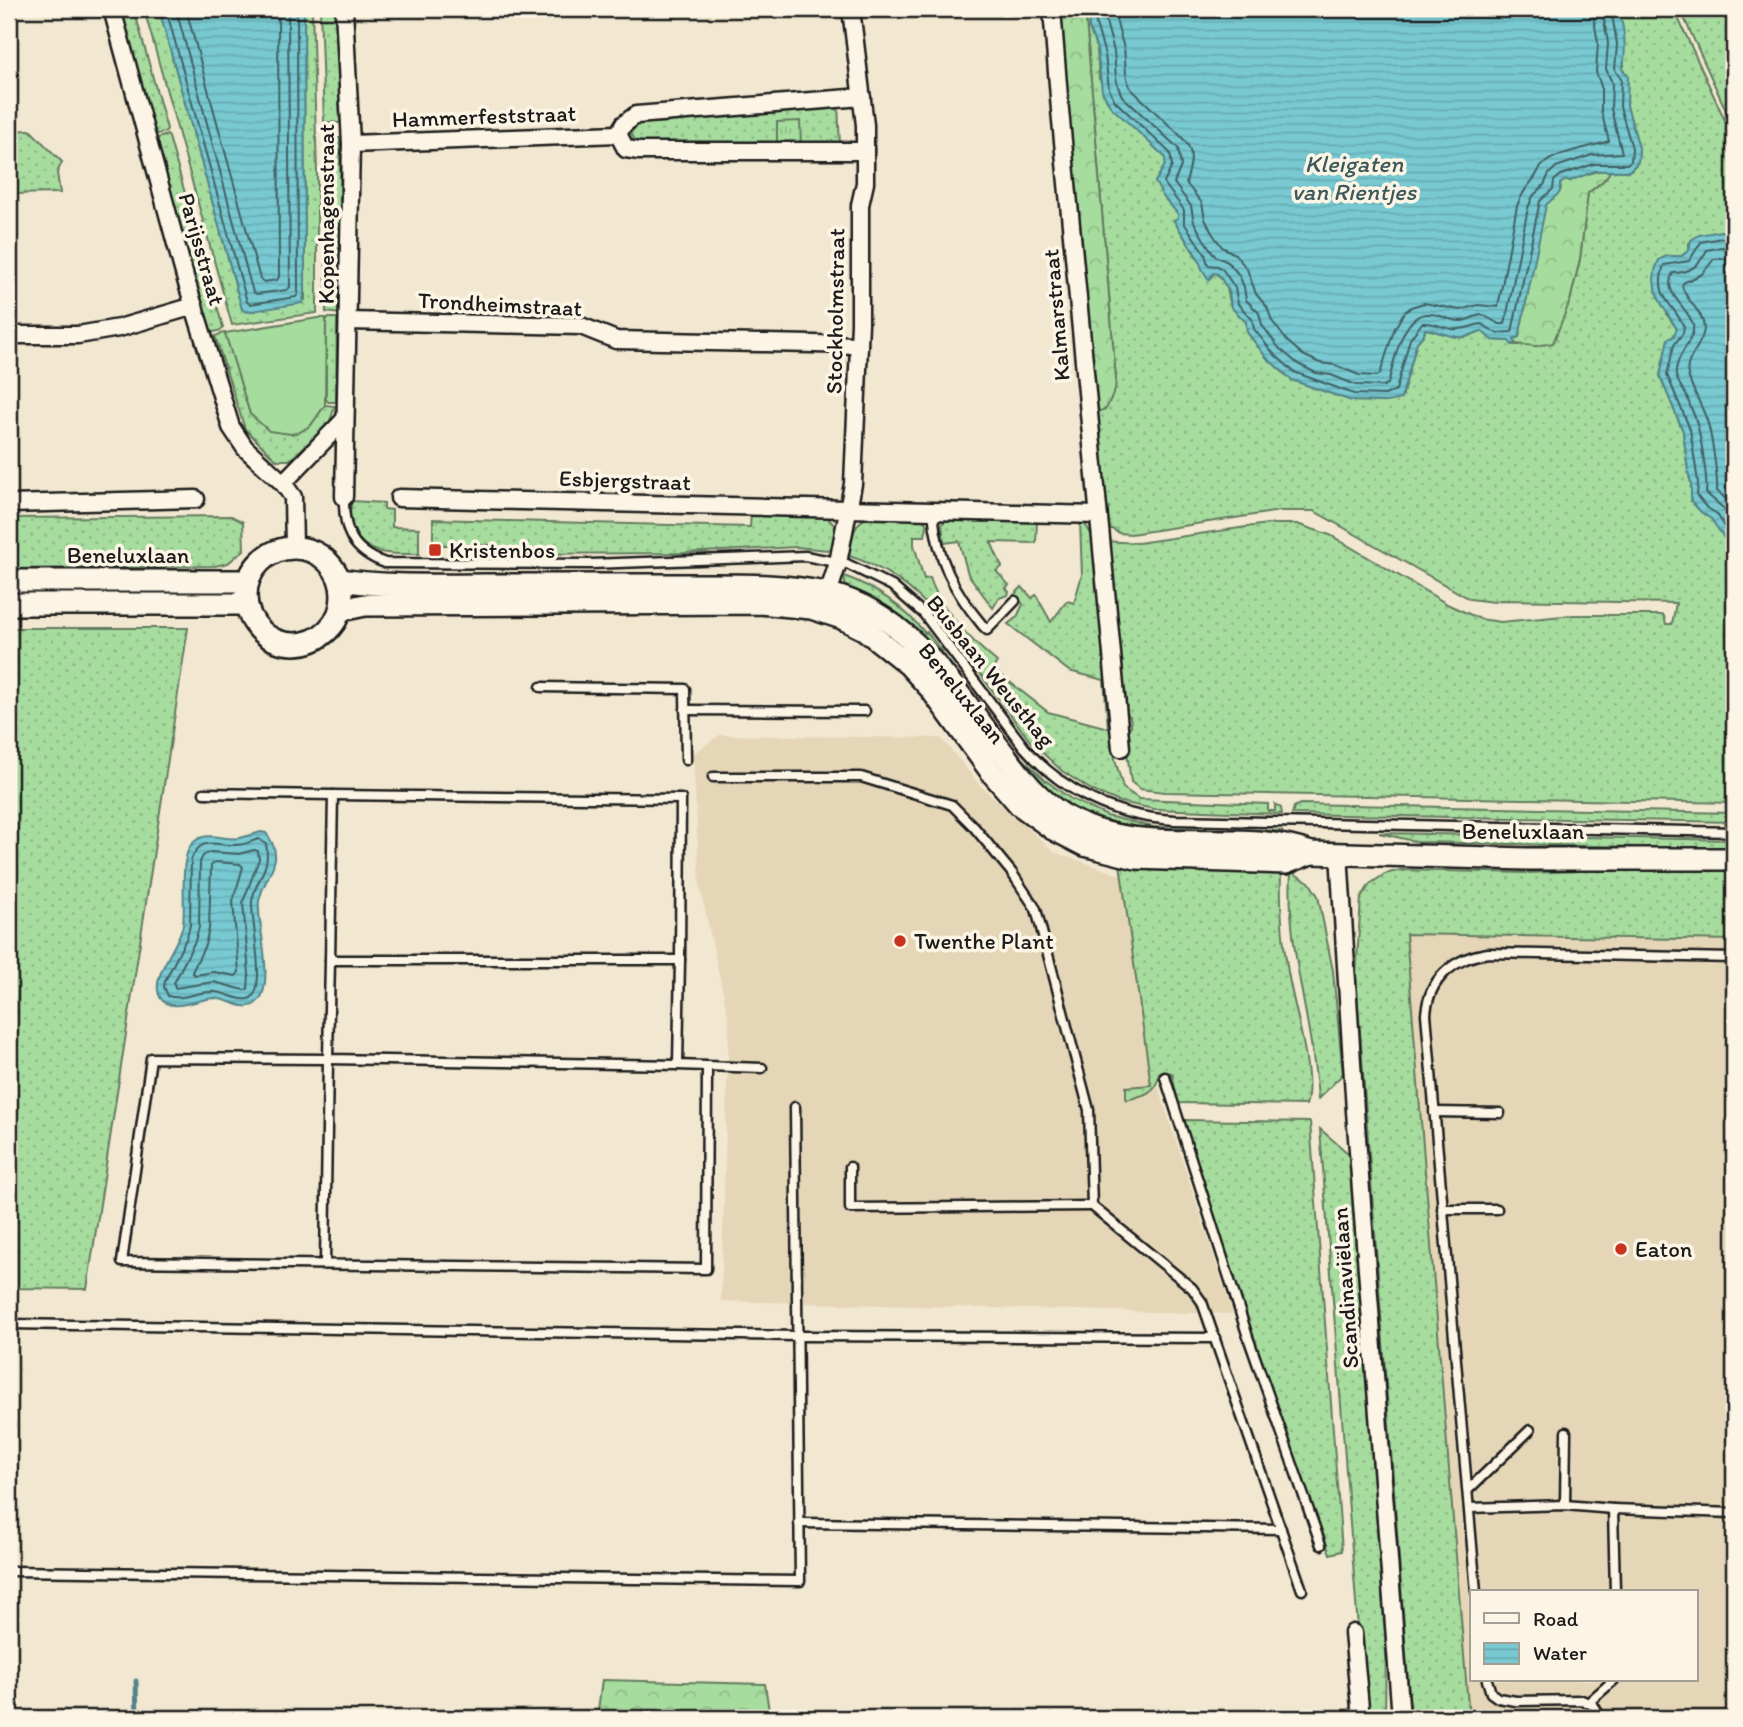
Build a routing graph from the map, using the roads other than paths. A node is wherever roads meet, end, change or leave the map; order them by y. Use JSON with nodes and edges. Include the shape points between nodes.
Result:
{"nodes":[{"id":1,"x":112,"y":9,"type":"edge"},
{"id":2,"x":344,"y":9,"type":"edge"},
{"id":3,"x":851,"y":9,"type":"edge"},
{"id":4,"x":1052,"y":9,"type":"edge"},
{"id":5,"x":862,"y":97,"type":"junction"},
{"id":6,"x":618,"y":134,"type":"junction"},
{"id":7,"x":351,"y":144,"type":"junction"},
{"id":8,"x":865,"y":150,"type":"junction"},
{"id":9,"x":194,"y":306,"type":"junction"},
{"id":10,"x":348,"y":321,"type":"junction"},
{"id":11,"x":9,"y":335,"type":"edge"},
{"id":12,"x":859,"y":345,"type":"junction"},
{"id":13,"x":345,"y":419,"type":"junction"},
{"id":14,"x":283,"y":483,"type":"junction"},
{"id":15,"x":344,"y":496,"type":"joint"},
{"id":16,"x":399,"y":498,"type":"dead end"},
{"id":17,"x":196,"y":499,"type":"dead end"},
{"id":18,"x":9,"y":504,"type":"edge"},
{"id":19,"x":849,"y":510,"type":"junction"},
{"id":20,"x":933,"y":512,"type":"junction"},
{"id":21,"x":1098,"y":515,"type":"junction"},
{"id":22,"x":295,"y":547,"type":"junction"},
{"id":23,"x":838,"y":563,"type":"junction"},
{"id":24,"x":340,"y":580,"type":"junction"},
{"id":25,"x":9,"y":581,"type":"edge"},
{"id":26,"x":247,"y":581,"type":"junction"},
{"id":27,"x":1015,"y":601,"type":"dead end"},
{"id":28,"x":825,"y":603,"type":"junction"},
{"id":29,"x":9,"y":604,"type":"edge"},
{"id":30,"x":246,"y":604,"type":"junction"},
{"id":31,"x":341,"y":610,"type":"junction"},
{"id":32,"x":541,"y":687,"type":"dead end"},
{"id":33,"x":685,"y":710,"type":"junction"},
{"id":34,"x":865,"y":711,"type":"dead end"},
{"id":35,"x":1121,"y":748,"type":"dead end"},
{"id":36,"x":686,"y":760,"type":"dead end"},
{"id":37,"x":713,"y":777,"type":"dead end"},
{"id":38,"x":204,"y":793,"type":"dead end"},
{"id":39,"x":333,"y":795,"type":"junction"},
{"id":40,"x":1734,"y":832,"type":"edge"},
{"id":41,"x":1339,"y":853,"type":"junction"},
{"id":42,"x":1734,"y":859,"type":"edge"},
{"id":43,"x":1734,"y":958,"type":"edge"},
{"id":44,"x":330,"y":960,"type":"junction"},
{"id":45,"x":680,"y":960,"type":"junction"},
{"id":46,"x":328,"y":1059,"type":"junction"},
{"id":47,"x":678,"y":1065,"type":"junction"},
{"id":48,"x":707,"y":1066,"type":"junction"},
{"id":49,"x":762,"y":1068,"type":"dead end"},
{"id":50,"x":1166,"y":1077,"type":"dead end"},
{"id":51,"x":795,"y":1107,"type":"dead end"},
{"id":52,"x":1434,"y":1112,"type":"junction"},
{"id":53,"x":1500,"y":1113,"type":"dead end"},
{"id":54,"x":850,"y":1167,"type":"dead end"},
{"id":55,"x":1092,"y":1206,"type":"junction"},
{"id":56,"x":1442,"y":1209,"type":"junction"},
{"id":57,"x":1497,"y":1209,"type":"dead end"},
{"id":58,"x":325,"y":1264,"type":"junction"},
{"id":59,"x":9,"y":1324,"type":"edge"},
{"id":60,"x":797,"y":1336,"type":"junction"},
{"id":61,"x":1215,"y":1338,"type":"junction"},
{"id":62,"x":1530,"y":1430,"type":"dead end"},
{"id":63,"x":1566,"y":1432,"type":"dead end"},
{"id":64,"x":1468,"y":1490,"type":"junction"},
{"id":65,"x":1565,"y":1505,"type":"junction"},
{"id":66,"x":1469,"y":1508,"type":"junction"},
{"id":67,"x":1613,"y":1509,"type":"junction"},
{"id":68,"x":1734,"y":1513,"type":"edge"},
{"id":69,"x":799,"y":1523,"type":"junction"},
{"id":70,"x":1281,"y":1529,"type":"junction"},
{"id":71,"x":1321,"y":1545,"type":"dead end"},
{"id":72,"x":9,"y":1571,"type":"edge"},
{"id":73,"x":1302,"y":1590,"type":"dead end"},
{"id":74,"x":1476,"y":1590,"type":"edge"},
{"id":75,"x":1615,"y":1590,"type":"edge"},
{"id":76,"x":1353,"y":1633,"type":"dead end"},
{"id":77,"x":1488,"y":1682,"type":"edge"},
{"id":78,"x":1612,"y":1682,"type":"edge"},
{"id":79,"x":1589,"y":1702,"type":"junction"},
{"id":80,"x":1361,"y":1718,"type":"edge"},
{"id":81,"x":1401,"y":1718,"type":"edge"},
{"id":82,"x":1601,"y":1718,"type":"edge"}],
"edges":[{"from":1,"to":9,"type":"street","name":"Parijsstraat"},
{"from":2,"to":7,"type":"street","name":"Kopenhagenstraat"},
{"from":3,"to":5,"type":"street","name":"Stockholmstraat"},
{"from":4,"to":21,"type":"street","name":"Kalmarstraat"},
{"from":5,"to":6,"type":"street","via":[[636,115]]},
{"from":5,"to":8,"type":"street","name":"Stockholmstraat"},
{"from":6,"to":7,"type":"street","name":"Hammerfeststraat"},
{"from":6,"to":8,"type":"street","via":[[626,149],[639,152]]},
{"from":7,"to":10,"type":"street","name":"Kopenhagenstraat"},
{"from":8,"to":12,"type":"street","name":"Stockholmstraat"},
{"from":9,"to":11,"type":"street","via":[[78,335]]},
{"from":9,"to":14,"type":"street","name":"Parijsstraat","via":[[236,438]]},
{"from":10,"to":12,"type":"street","name":"Trondheimstraat","via":[[581,326],[616,340]]},
{"from":10,"to":13,"type":"street","name":"Kopenhagenstraat"},
{"from":12,"to":19,"type":"street","name":"Stockholmstraat"},
{"from":13,"to":14,"type":"street"},
{"from":13,"to":15,"type":"street","name":"Kopenhagenstraat"},
{"from":14,"to":22,"type":"street","via":[[293,497]]},
{"from":15,"to":23,"type":"lane","name":"Busbaan Weusthag","via":[[343,517],[349,534],[368,557],[385,563],[592,564],[805,556]]},
{"from":16,"to":19,"type":"street","name":"Esbjergstraat"},
{"from":17,"to":18,"type":"street"},
{"from":19,"to":20,"type":"street"},
{"from":19,"to":23,"type":"street","name":"Stockholmstraat"},
{"from":20,"to":21,"type":"street"},
{"from":20,"to":27,"type":"lane","via":[[938,550],[947,571],[983,626],[988,630]]},
{"from":21,"to":35,"type":"street","name":"Kalmarstraat"},
{"from":22,"to":24,"type":"street","via":[[327,559]]},
{"from":22,"to":26,"type":"street","via":[[267,555]]},
{"from":23,"to":28,"type":"street","name":"Stockholmstraat"},
{"from":23,"to":40,"type":"lane","name":"Busbaan Weusthag","via":[[871,574],[902,594],[934,626],[1036,760],[1075,790],[1118,810],[1175,820]]},
{"from":24,"to":28,"type":"street","name":"Beneluxlaan","via":[[424,585],[747,585]]},
{"from":24,"to":31,"type":"street"},
{"from":25,"to":26,"type":"street","name":"Beneluxlaan"},
{"from":26,"to":30,"type":"street"},
{"from":28,"to":31,"type":"street","name":"Beneluxlaan","via":[[811,608],[760,603],[365,605]]},
{"from":28,"to":41,"type":"street","name":"Beneluxlaan","via":[[908,664],[1020,805],[1084,845],[1150,859],[1286,863],[1311,853]]},
{"from":29,"to":30,"type":"street"},
{"from":30,"to":31,"type":"street","via":[[265,635],[290,644],[319,638]]},
{"from":32,"to":33,"type":"lane","via":[[685,689]]},
{"from":33,"to":34,"type":"lane"},
{"from":33,"to":36,"type":"lane"},
{"from":37,"to":55,"type":"lane","via":[[861,777],[952,805],[974,827],[1036,909],[1089,1110]]},
{"from":38,"to":39,"type":"lane"},
{"from":39,"to":44,"type":"lane"},
{"from":39,"to":45,"type":"lane","via":[[681,799]]},
{"from":41,"to":42,"type":"street","name":"Beneluxlaan"},
{"from":41,"to":81,"type":"street","name":"Scandinaviëlaan"},
{"from":43,"to":52,"type":"lane","via":[[1488,953],[1462,959],[1440,976],[1427,1000]]},
{"from":44,"to":45,"type":"lane"},
{"from":44,"to":46,"type":"lane"},
{"from":45,"to":47,"type":"lane"},
{"from":46,"to":47,"type":"lane"},
{"from":46,"to":58,"type":"lane"},
{"from":46,"to":58,"type":"lane","via":[[151,1058],[122,1262]]},
{"from":47,"to":48,"type":"lane"},
{"from":48,"to":49,"type":"lane"},
{"from":48,"to":58,"type":"lane","via":[[706,1269]]},
{"from":50,"to":71,"type":"lane","via":[[1244,1324]]},
{"from":51,"to":60,"type":"lane"},
{"from":52,"to":53,"type":"lane"},
{"from":52,"to":56,"type":"lane"},
{"from":54,"to":55,"type":"lane","via":[[850,1208]]},
{"from":55,"to":61,"type":"lane","via":[[1192,1288],[1202,1301]]},
{"from":56,"to":57,"type":"lane"},
{"from":56,"to":64,"type":"lane"},
{"from":59,"to":60,"type":"lane"},
{"from":60,"to":61,"type":"lane"},
{"from":60,"to":69,"type":"lane"},
{"from":61,"to":70,"type":"lane"},
{"from":62,"to":64,"type":"lane"},
{"from":63,"to":65,"type":"lane"},
{"from":64,"to":66,"type":"lane"},
{"from":65,"to":66,"type":"lane"},
{"from":65,"to":67,"type":"lane"},
{"from":66,"to":74,"type":"lane"},
{"from":67,"to":68,"type":"lane"},
{"from":67,"to":75,"type":"lane"},
{"from":69,"to":70,"type":"lane"},
{"from":69,"to":72,"type":"lane","via":[[800,1581]]},
{"from":70,"to":73,"type":"lane"},
{"from":76,"to":80,"type":"street"},
{"from":77,"to":79,"type":"lane","via":[[1491,1692],[1507,1700]]},
{"from":78,"to":79,"type":"lane"},
{"from":79,"to":82,"type":"lane"}]}
